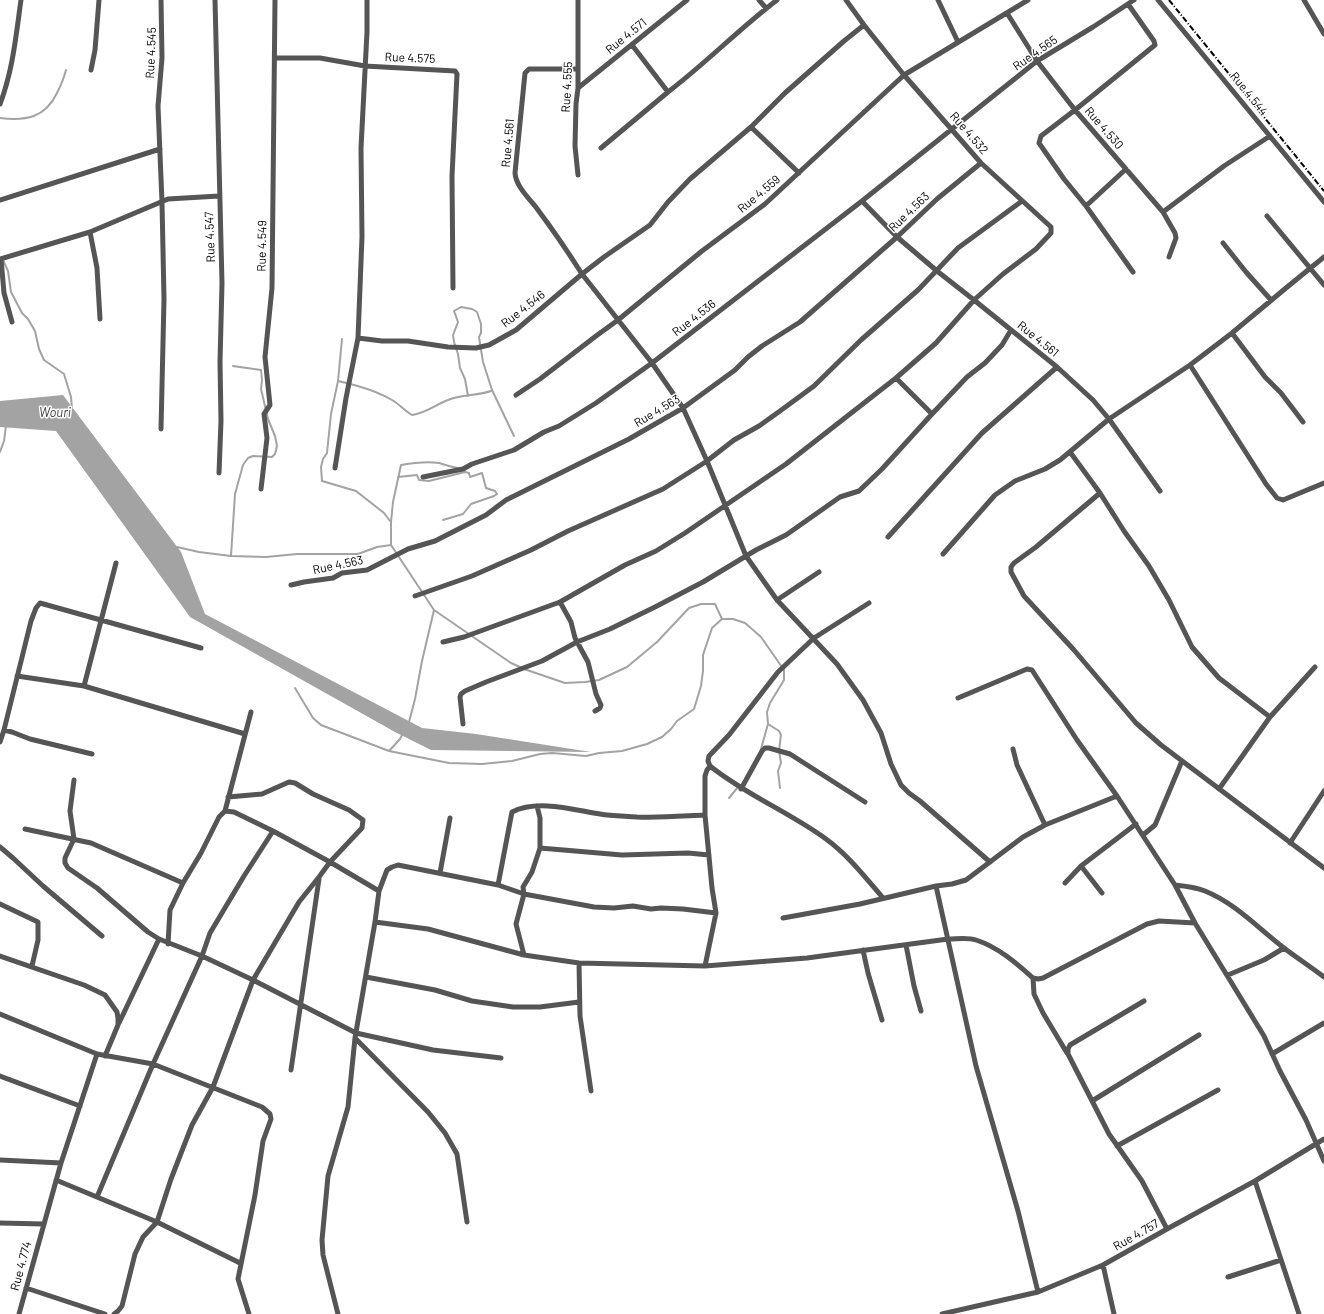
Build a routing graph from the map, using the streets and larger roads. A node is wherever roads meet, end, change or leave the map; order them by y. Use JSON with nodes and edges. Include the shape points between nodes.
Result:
{"nodes":[{"id":1,"x":21,"y":0,"type":"edge"},
{"id":2,"x":99,"y":0,"type":"edge"},
{"id":3,"x":161,"y":0,"type":"edge"},
{"id":4,"x":215,"y":0,"type":"edge"},
{"id":5,"x":275,"y":0,"type":"edge"},
{"id":6,"x":367,"y":0,"type":"edge"},
{"id":7,"x":578,"y":0,"type":"edge"},
{"id":8,"x":687,"y":0,"type":"edge"},
{"id":9,"x":759,"y":0,"type":"edge"},
{"id":10,"x":777,"y":0,"type":"edge"},
{"id":11,"x":846,"y":0,"type":"edge"},
{"id":12,"x":938,"y":0,"type":"edge"},
{"id":13,"x":1028,"y":0,"type":"edge"},
{"id":14,"x":1134,"y":0,"type":"edge"},
{"id":15,"x":1158,"y":0,"type":"edge"},
{"id":16,"x":1304,"y":0,"type":"edge"},
{"id":17,"x":1128,"y":4,"type":"junction"},
{"id":18,"x":766,"y":8,"type":"junction"},
{"id":19,"x":1007,"y":13,"type":"junction"},
{"id":20,"x":864,"y":25,"type":"junction"},
{"id":21,"x":1324,"y":34,"type":"edge"},
{"id":22,"x":958,"y":42,"type":"junction"},
{"id":23,"x":632,"y":44,"type":"junction"},
{"id":24,"x":275,"y":58,"type":"junction"},
{"id":25,"x":1037,"y":61,"type":"junction"},
{"id":26,"x":365,"y":66,"type":"junction"},
{"id":27,"x":578,"y":69,"type":"junction"},
{"id":28,"x":91,"y":70,"type":"dead end"},
{"id":29,"x":904,"y":75,"type":"junction"},
{"id":30,"x":578,"y":88,"type":"junction"},
{"id":31,"x":668,"y":92,"type":"junction"},
{"id":32,"x":0,"y":104,"type":"edge"},
{"id":33,"x":1075,"y":110,"type":"junction"},
{"id":34,"x":751,"y":127,"type":"junction"},
{"id":35,"x":952,"y":129,"type":"junction"},
{"id":36,"x":1270,"y":136,"type":"junction"},
{"id":37,"x":600,"y":148,"type":"dead end"},
{"id":38,"x":160,"y":149,"type":"junction"},
{"id":39,"x":981,"y":163,"type":"junction"},
{"id":40,"x":1126,"y":169,"type":"junction"},
{"id":41,"x":799,"y":173,"type":"junction"},
{"id":42,"x":578,"y":175,"type":"dead end"},
{"id":43,"x":219,"y":196,"type":"junction"},
{"id":44,"x":0,"y":200,"type":"edge"},
{"id":45,"x":862,"y":201,"type":"junction"},
{"id":46,"x":1022,"y":201,"type":"junction"},
{"id":47,"x":162,"y":202,"type":"junction"},
{"id":48,"x":1324,"y":202,"type":"edge"},
{"id":49,"x":1086,"y":206,"type":"junction"},
{"id":50,"x":1163,"y":212,"type":"junction"},
{"id":51,"x":1267,"y":216,"type":"dead end"},
{"id":52,"x":90,"y":232,"type":"junction"},
{"id":53,"x":897,"y":238,"type":"junction"},
{"id":54,"x":1223,"y":243,"type":"dead end"},
{"id":55,"x":1324,"y":257,"type":"edge"},
{"id":56,"x":1169,"y":258,"type":"dead end"},
{"id":57,"x":1,"y":259,"type":"edge"},
{"id":58,"x":1310,"y":268,"type":"junction"},
{"id":59,"x":937,"y":271,"type":"junction"},
{"id":60,"x":1133,"y":272,"type":"dead end"},
{"id":61,"x":582,"y":274,"type":"junction"},
{"id":62,"x":1324,"y":285,"type":"edge"},
{"id":63,"x":453,"y":288,"type":"dead end"},
{"id":64,"x":974,"y":300,"type":"junction"},
{"id":65,"x":1271,"y":300,"type":"junction"},
{"id":66,"x":100,"y":319,"type":"dead end"},
{"id":67,"x":618,"y":320,"type":"junction"},
{"id":68,"x":12,"y":322,"type":"dead end"},
{"id":69,"x":1011,"y":330,"type":"junction"},
{"id":70,"x":1232,"y":333,"type":"junction"},
{"id":71,"x":358,"y":338,"type":"junction"},
{"id":72,"x":652,"y":363,"type":"junction"},
{"id":73,"x":1190,"y":365,"type":"junction"},
{"id":74,"x":1057,"y":367,"type":"junction"},
{"id":75,"x":896,"y":378,"type":"junction"},
{"id":76,"x":516,"y":395,"type":"dead end"},
{"id":77,"x":683,"y":408,"type":"junction"},
{"id":78,"x":932,"y":414,"type":"junction"},
{"id":79,"x":1109,"y":419,"type":"junction"},
{"id":80,"x":1303,"y":422,"type":"dead end"},
{"id":81,"x":161,"y":430,"type":"dead end"},
{"id":82,"x":1070,"y":452,"type":"junction"},
{"id":83,"x":707,"y":461,"type":"junction"},
{"id":84,"x":335,"y":468,"type":"dead end"},
{"id":85,"x":219,"y":473,"type":"dead end"},
{"id":86,"x":423,"y":477,"type":"dead end"},
{"id":87,"x":1324,"y":482,"type":"edge"},
{"id":88,"x":261,"y":489,"type":"dead end"},
{"id":89,"x":1160,"y":491,"type":"dead end"},
{"id":90,"x":1100,"y":493,"type":"junction"},
{"id":91,"x":725,"y":506,"type":"junction"},
{"id":92,"x":888,"y":537,"type":"dead end"},
{"id":93,"x":943,"y":554,"type":"dead end"},
{"id":94,"x":746,"y":556,"type":"junction"},
{"id":95,"x":116,"y":563,"type":"dead end"},
{"id":96,"x":819,"y":572,"type":"dead end"},
{"id":97,"x":292,"y":585,"type":"dead end"},
{"id":98,"x":415,"y":596,"type":"dead end"},
{"id":99,"x":777,"y":600,"type":"junction"},
{"id":100,"x":560,"y":602,"type":"junction"},
{"id":101,"x":869,"y":603,"type":"dead end"},
{"id":102,"x":100,"y":619,"type":"junction"},
{"id":103,"x":814,"y":638,"type":"junction"},
{"id":104,"x":443,"y":642,"type":"dead end"},
{"id":105,"x":577,"y":642,"type":"junction"},
{"id":106,"x":201,"y":648,"type":"dead end"},
{"id":107,"x":1315,"y":667,"type":"dead end"},
{"id":108,"x":18,"y":676,"type":"junction"},
{"id":109,"x":84,"y":686,"type":"junction"},
{"id":110,"x":958,"y":698,"type":"dead end"},
{"id":111,"x":595,"y":711,"type":"dead end"},
{"id":112,"x":251,"y":712,"type":"dead end"},
{"id":113,"x":1270,"y":717,"type":"junction"},
{"id":114,"x":463,"y":724,"type":"dead end"},
{"id":115,"x":4,"y":730,"type":"junction"},
{"id":116,"x":245,"y":734,"type":"junction"},
{"id":117,"x":0,"y":742,"type":"edge"},
{"id":118,"x":1013,"y":749,"type":"dead end"},
{"id":119,"x":92,"y":754,"type":"dead end"},
{"id":120,"x":1182,"y":760,"type":"junction"},
{"id":121,"x":710,"y":766,"type":"junction"},
{"id":122,"x":74,"y":780,"type":"dead end"},
{"id":123,"x":741,"y":789,"type":"junction"},
{"id":124,"x":1219,"y":789,"type":"junction"},
{"id":125,"x":1324,"y":791,"type":"edge"},
{"id":126,"x":1117,"y":796,"type":"junction"},
{"id":127,"x":228,"y":797,"type":"junction"},
{"id":128,"x":865,"y":802,"type":"dead end"},
{"id":129,"x":537,"y":806,"type":"junction"},
{"id":130,"x":225,"y":811,"type":"junction"},
{"id":131,"x":705,"y":815,"type":"junction"},
{"id":132,"x":450,"y":818,"type":"dead end"},
{"id":133,"x":1136,"y":824,"type":"junction"},
{"id":134,"x":1045,"y":825,"type":"junction"},
{"id":135,"x":25,"y":829,"type":"dead end"},
{"id":136,"x":273,"y":831,"type":"junction"},
{"id":137,"x":1143,"y":835,"type":"junction"},
{"id":138,"x":74,"y":839,"type":"junction"},
{"id":139,"x":1290,"y":843,"type":"junction"},
{"id":140,"x":0,"y":847,"type":"edge"},
{"id":141,"x":540,"y":848,"type":"junction"},
{"id":142,"x":709,"y":855,"type":"junction"},
{"id":143,"x":330,"y":862,"type":"junction"},
{"id":144,"x":990,"y":862,"type":"junction"},
{"id":145,"x":1081,"y":866,"type":"junction"},
{"id":146,"x":1324,"y":868,"type":"edge"},
{"id":147,"x":440,"y":873,"type":"junction"},
{"id":148,"x":319,"y":877,"type":"junction"},
{"id":149,"x":1065,"y":882,"type":"dead end"},
{"id":150,"x":183,"y":883,"type":"junction"},
{"id":151,"x":498,"y":885,"type":"junction"},
{"id":152,"x":1175,"y":885,"type":"junction"},
{"id":153,"x":936,"y":886,"type":"junction"},
{"id":154,"x":379,"y":890,"type":"junction"},
{"id":155,"x":1102,"y":893,"type":"dead end"},
{"id":156,"x":524,"y":894,"type":"junction"},
{"id":157,"x":883,"y":898,"type":"junction"},
{"id":158,"x":0,"y":904,"type":"edge"},
{"id":159,"x":716,"y":914,"type":"junction"},
{"id":160,"x":783,"y":918,"type":"dead end"},
{"id":161,"x":375,"y":922,"type":"junction"},
{"id":162,"x":1195,"y":923,"type":"junction"},
{"id":163,"x":102,"y":936,"type":"dead end"},
{"id":164,"x":159,"y":939,"type":"junction"},
{"id":165,"x":948,"y":939,"type":"junction"},
{"id":166,"x":168,"y":944,"type":"junction"},
{"id":167,"x":906,"y":945,"type":"junction"},
{"id":168,"x":1284,"y":948,"type":"junction"},
{"id":169,"x":863,"y":950,"type":"junction"},
{"id":170,"x":524,"y":955,"type":"junction"},
{"id":171,"x":0,"y":956,"type":"edge"},
{"id":172,"x":202,"y":956,"type":"junction"},
{"id":173,"x":579,"y":963,"type":"junction"},
{"id":174,"x":32,"y":966,"type":"junction"},
{"id":175,"x":705,"y":966,"type":"junction"},
{"id":176,"x":1228,"y":975,"type":"junction"},
{"id":177,"x":366,"y":977,"type":"junction"},
{"id":178,"x":1324,"y":977,"type":"edge"},
{"id":179,"x":1033,"y":978,"type":"junction"},
{"id":180,"x":253,"y":980,"type":"junction"},
{"id":181,"x":1144,"y":1001,"type":"dead end"},
{"id":182,"x":579,"y":1002,"type":"junction"},
{"id":183,"x":301,"y":1004,"type":"junction"},
{"id":184,"x":921,"y":1011,"type":"dead end"},
{"id":185,"x":0,"y":1014,"type":"edge"},
{"id":186,"x":882,"y":1020,"type":"dead end"},
{"id":187,"x":1324,"y":1023,"type":"edge"},
{"id":188,"x":118,"y":1025,"type":"junction"},
{"id":189,"x":355,"y":1035,"type":"junction"},
{"id":190,"x":1199,"y":1035,"type":"dead end"},
{"id":191,"x":97,"y":1054,"type":"junction"},
{"id":192,"x":1068,"y":1054,"type":"junction"},
{"id":193,"x":1272,"y":1054,"type":"junction"},
{"id":194,"x":106,"y":1056,"type":"junction"},
{"id":195,"x":501,"y":1058,"type":"dead end"},
{"id":196,"x":153,"y":1064,"type":"junction"},
{"id":197,"x":291,"y":1070,"type":"dead end"},
{"id":198,"x":0,"y":1076,"type":"edge"},
{"id":199,"x":213,"y":1087,"type":"junction"},
{"id":200,"x":1218,"y":1090,"type":"dead end"},
{"id":201,"x":590,"y":1091,"type":"dead end"},
{"id":202,"x":1092,"y":1101,"type":"junction"},
{"id":203,"x":80,"y":1106,"type":"junction"},
{"id":204,"x":1324,"y":1139,"type":"edge"},
{"id":205,"x":1316,"y":1144,"type":"junction"},
{"id":206,"x":1118,"y":1146,"type":"junction"},
{"id":207,"x":0,"y":1160,"type":"edge"},
{"id":208,"x":1324,"y":1161,"type":"edge"},
{"id":209,"x":61,"y":1163,"type":"junction"},
{"id":210,"x":56,"y":1180,"type":"junction"},
{"id":211,"x":1255,"y":1181,"type":"junction"},
{"id":212,"x":98,"y":1197,"type":"junction"},
{"id":213,"x":157,"y":1222,"type":"junction"},
{"id":214,"x":467,"y":1222,"type":"dead end"},
{"id":215,"x":0,"y":1223,"type":"edge"},
{"id":216,"x":44,"y":1224,"type":"junction"},
{"id":217,"x":1167,"y":1229,"type":"junction"},
{"id":218,"x":1281,"y":1260,"type":"junction"},
{"id":219,"x":240,"y":1263,"type":"junction"},
{"id":220,"x":1103,"y":1265,"type":"junction"},
{"id":221,"x":1228,"y":1277,"type":"dead end"},
{"id":222,"x":26,"y":1288,"type":"junction"},
{"id":223,"x":1038,"y":1292,"type":"junction"},
{"id":224,"x":19,"y":1314,"type":"edge"},
{"id":225,"x":105,"y":1314,"type":"edge"},
{"id":226,"x":114,"y":1314,"type":"edge"},
{"id":227,"x":249,"y":1314,"type":"edge"},
{"id":228,"x":338,"y":1314,"type":"edge"},
{"id":229,"x":942,"y":1314,"type":"edge"},
{"id":230,"x":1114,"y":1314,"type":"edge"},
{"id":231,"x":1300,"y":1314,"type":"edge"}],
"edges":[{"from":1,"to":32,"type":"street","via":[[11,67]]},
{"from":2,"to":28,"type":"street"},
{"from":3,"to":38,"type":"street","name":"Rue 4.545","via":[[162,58],[158,106]]},
{"from":4,"to":43,"type":"street","name":"Rue 4.547"},
{"from":5,"to":24,"type":"street","name":"Rue 4.549"},
{"from":6,"to":26,"type":"street"},
{"from":7,"to":27,"type":"street","name":"Rue 4.555"},
{"from":8,"to":23,"type":"street","name":"Rue 4.571"},
{"from":9,"to":18,"type":"street"},
{"from":10,"to":18,"type":"street"},
{"from":11,"to":20,"type":"street","name":"Rue 4.532"},
{"from":12,"to":22,"type":"street"},
{"from":13,"to":19,"type":"street"},
{"from":14,"to":17,"type":"street","name":"Rue 4.565"},
{"from":15,"to":36,"type":"street","name":"Rue 4.544"},
{"from":16,"to":21,"type":"street"},
{"from":17,"to":25,"type":"street","name":"Rue 4.565"},
{"from":17,"to":33,"type":"street","via":[[1154,41],[1154,45]]},
{"from":18,"to":31,"type":"street"},
{"from":19,"to":22,"type":"street"},
{"from":19,"to":25,"type":"street","name":"Rue 4.530"},
{"from":20,"to":29,"type":"street","name":"Rue 4.532"},
{"from":20,"to":34,"type":"street","name":"Rue 4.546","via":[[806,74]]},
{"from":22,"to":29,"type":"street"},
{"from":23,"to":30,"type":"street","name":"Rue 4.571"},
{"from":23,"to":31,"type":"street"},
{"from":24,"to":26,"type":"street","name":"Rue 4.575","via":[[320,58]]},
{"from":24,"to":88,"type":"street","name":"Rue 4.549","via":[[272,288],[265,352],[270,404],[264,414],[267,438]]},
{"from":25,"to":33,"type":"street","name":"Rue 4.530"},
{"from":25,"to":35,"type":"street","name":"Rue 4.565"},
{"from":26,"to":63,"type":"street","name":"Rue 4.575","via":[[455,71],[457,74],[452,183]]},
{"from":26,"to":71,"type":"street"},
{"from":27,"to":30,"type":"street","name":"Rue 4.555"},
{"from":27,"to":61,"type":"street","name":"Rue 4.561","via":[[529,69],[525,73],[515,178]]},
{"from":29,"to":35,"type":"street","name":"Rue 4.532"},
{"from":29,"to":41,"type":"street","name":"Rue 4.559"},
{"from":30,"to":42,"type":"street","name":"Rue 4.555","via":[[575,146]]},
{"from":31,"to":37,"type":"street"},
{"from":33,"to":40,"type":"street","name":"Rue 4.530"},
{"from":33,"to":49,"type":"street","via":[[1041,136],[1039,143]]},
{"from":34,"to":41,"type":"street"},
{"from":34,"to":61,"type":"street","name":"Rue 4.546","via":[[690,178],[650,225]]},
{"from":35,"to":39,"type":"street","name":"Rue 4.532"},
{"from":35,"to":45,"type":"street","name":"Rue 4.536"},
{"from":36,"to":48,"type":"street","name":"Rue 4.544"},
{"from":36,"to":50,"type":"street","via":[[1224,166]]},
{"from":38,"to":44,"type":"street"},
{"from":38,"to":47,"type":"street","name":"Rue 4.545"},
{"from":39,"to":46,"type":"street","name":"Rue 4.532"},
{"from":39,"to":53,"type":"street","name":"Rue 4.563","via":[[937,199]]},
{"from":40,"to":49,"type":"street"},
{"from":40,"to":50,"type":"street","name":"Rue 4.530"},
{"from":41,"to":67,"type":"street","name":"Rue 4.559","via":[[765,204],[702,251]]},
{"from":43,"to":47,"type":"street","via":[[168,199]]},
{"from":43,"to":85,"type":"street","name":"Rue 4.547","via":[[222,283]]},
{"from":45,"to":53,"type":"street","name":"Rue 4.561"},
{"from":45,"to":72,"type":"street","name":"Rue 4.536"},
{"from":46,"to":59,"type":"street","via":[[958,248]]},
{"from":46,"to":64,"type":"street","name":"Rue 4.532","via":[[1051,227],[1051,233],[1036,249]]},
{"from":47,"to":52,"type":"street"},
{"from":47,"to":81,"type":"street","name":"Rue 4.545","via":[[164,299]]},
{"from":49,"to":60,"type":"street"},
{"from":50,"to":56,"type":"street","name":"Rue 4.530","via":[[1176,238]]},
{"from":51,"to":58,"type":"street"},
{"from":52,"to":57,"type":"street"},
{"from":52,"to":66,"type":"street","via":[[97,268]]},
{"from":53,"to":59,"type":"street","name":"Rue 4.561"},
{"from":53,"to":77,"type":"street","name":"Rue 4.563","via":[[800,322],[762,346],[735,370]]},
{"from":54,"to":65,"type":"street"},
{"from":55,"to":58,"type":"street"},
{"from":57,"to":68,"type":"street","via":[[4,293]]},
{"from":58,"to":62,"type":"street"},
{"from":58,"to":65,"type":"street"},
{"from":59,"to":64,"type":"street","name":"Rue 4.561"},
{"from":59,"to":83,"type":"street","via":[[814,386]]},
{"from":61,"to":67,"type":"street"},
{"from":61,"to":71,"type":"street","name":"Rue 4.546","via":[[516,330],[489,345],[465,348]]},
{"from":64,"to":69,"type":"street","name":"Rue 4.561"},
{"from":64,"to":75,"type":"street","name":"Rue 4.532","via":[[936,343]]},
{"from":65,"to":70,"type":"street"},
{"from":67,"to":72,"type":"street"},
{"from":67,"to":76,"type":"street","name":"Rue 4.559","via":[[540,380]]},
{"from":69,"to":74,"type":"street","name":"Rue 4.561"},
{"from":69,"to":78,"type":"street","via":[[1002,345]]},
{"from":70,"to":73,"type":"street"},
{"from":70,"to":80,"type":"street"},
{"from":71,"to":84,"type":"street"},
{"from":72,"to":77,"type":"street"},
{"from":72,"to":86,"type":"street","name":"Rue 4.536","via":[[560,426],[544,432],[514,450],[463,469]]},
{"from":73,"to":79,"type":"street"},
{"from":73,"to":87,"type":"street","via":[[1277,498],[1283,500]]},
{"from":74,"to":79,"type":"street","via":[[1093,400]]},
{"from":74,"to":92,"type":"street","name":"Rue 4.561","via":[[982,433]]},
{"from":75,"to":78,"type":"street"},
{"from":75,"to":91,"type":"street","name":"Rue 4.532","via":[[786,464]]},
{"from":77,"to":83,"type":"street"},
{"from":77,"to":97,"type":"street","name":"Rue 4.563","via":[[629,439],[506,500],[486,515],[435,541],[408,549],[367,570]]},
{"from":78,"to":94,"type":"street","via":[[859,491],[840,497],[786,535]]},
{"from":79,"to":82,"type":"street"},
{"from":79,"to":89,"type":"street"},
{"from":82,"to":90,"type":"street"},
{"from":82,"to":93,"type":"street","via":[[1045,469],[1015,481],[995,495]]},
{"from":83,"to":91,"type":"street"},
{"from":83,"to":98,"type":"street","via":[[663,489],[568,530],[531,550],[472,576]]},
{"from":90,"to":113,"type":"street","via":[[1149,566],[1192,647],[1219,678]]},
{"from":90,"to":120,"type":"street","via":[[1014,563],[1011,572],[1024,596],[1136,723]]},
{"from":91,"to":94,"type":"street"},
{"from":91,"to":100,"type":"street","name":"Rue 4.532","via":[[656,551],[625,565]]},
{"from":94,"to":99,"type":"street"},
{"from":94,"to":105,"type":"street","via":[[655,607]]},
{"from":95,"to":102,"type":"street"},
{"from":96,"to":99,"type":"street"},
{"from":99,"to":103,"type":"street"},
{"from":100,"to":104,"type":"street","name":"Rue 4.532","via":[[464,637]]},
{"from":100,"to":105,"type":"street","via":[[571,622]]},
{"from":101,"to":103,"type":"street"},
{"from":102,"to":106,"type":"street"},
{"from":102,"to":108,"type":"street","via":[[40,603],[31,621]]},
{"from":102,"to":109,"type":"street"},
{"from":103,"to":121,"type":"street","via":[[778,672],[729,735],[709,756]]},
{"from":103,"to":144,"type":"street","via":[[837,664],[862,700],[881,733],[901,785]]},
{"from":105,"to":111,"type":"street","via":[[588,662],[601,705]]},
{"from":105,"to":114,"type":"street","via":[[542,661],[461,694]]},
{"from":107,"to":113,"type":"street"},
{"from":108,"to":109,"type":"street"},
{"from":108,"to":115,"type":"street"},
{"from":109,"to":116,"type":"street"},
{"from":110,"to":126,"type":"street","via":[[1027,669],[1032,670]]},
{"from":112,"to":116,"type":"street"},
{"from":113,"to":124,"type":"street"},
{"from":115,"to":117,"type":"street"},
{"from":115,"to":119,"type":"street"},
{"from":116,"to":127,"type":"street"},
{"from":118,"to":134,"type":"street","via":[[1017,765]]},
{"from":120,"to":124,"type":"street"},
{"from":120,"to":137,"type":"street","via":[[1158,818]]},
{"from":121,"to":123,"type":"street"},
{"from":121,"to":131,"type":"street","via":[[705,776]]},
{"from":122,"to":138,"type":"street","via":[[70,811]]},
{"from":123,"to":128,"type":"street","via":[[762,751],[769,748],[790,754]]},
{"from":123,"to":157,"type":"street","via":[[827,840],[855,865]]},
{"from":124,"to":139,"type":"street"},
{"from":125,"to":139,"type":"street"},
{"from":126,"to":133,"type":"street"},
{"from":126,"to":134,"type":"street"},
{"from":127,"to":130,"type":"street"},
{"from":127,"to":143,"type":"street","via":[[262,794],[289,782],[349,810],[363,820],[362,828]]},
{"from":129,"to":131,"type":"street","via":[[637,817]]},
{"from":129,"to":141,"type":"street","via":[[540,818]]},
{"from":129,"to":151,"type":"street","via":[[512,812]]},
{"from":130,"to":136,"type":"street","via":[[234,812]]},
{"from":130,"to":150,"type":"street","via":[[218,817]]},
{"from":131,"to":142,"type":"street"},
{"from":132,"to":147,"type":"street"},
{"from":133,"to":137,"type":"street"},
{"from":133,"to":145,"type":"street"},
{"from":134,"to":144,"type":"street","via":[[1023,837]]},
{"from":135,"to":138,"type":"street"},
{"from":136,"to":143,"type":"street"},
{"from":136,"to":172,"type":"street","via":[[210,933]]},
{"from":137,"to":152,"type":"street"},
{"from":138,"to":150,"type":"street","via":[[91,843]]},
{"from":138,"to":164,"type":"street","via":[[65,858],[68,868],[97,888]]},
{"from":139,"to":146,"type":"street"},
{"from":140,"to":163,"type":"street"},
{"from":141,"to":142,"type":"street","via":[[622,855]]},
{"from":141,"to":156,"type":"street","via":[[532,872],[523,887]]},
{"from":142,"to":159,"type":"street"},
{"from":143,"to":148,"type":"street"},
{"from":143,"to":154,"type":"street"},
{"from":144,"to":153,"type":"street","via":[[966,880]]},
{"from":145,"to":149,"type":"street"},
{"from":145,"to":155,"type":"street"},
{"from":147,"to":151,"type":"street"},
{"from":147,"to":154,"type":"street","via":[[398,865],[387,870]]},
{"from":148,"to":180,"type":"street","via":[[299,902]]},
{"from":148,"to":183,"type":"street"},
{"from":150,"to":166,"type":"street","via":[[170,910]]},
{"from":151,"to":156,"type":"street"},
{"from":152,"to":162,"type":"street"},
{"from":152,"to":168,"type":"street","via":[[1205,891],[1221,899]]},
{"from":153,"to":157,"type":"street"},
{"from":153,"to":165,"type":"street"},
{"from":154,"to":161,"type":"street"},
{"from":156,"to":159,"type":"street","via":[[594,907],[633,906]]},
{"from":156,"to":170,"type":"street","via":[[516,924]]},
{"from":157,"to":160,"type":"street"},
{"from":158,"to":174,"type":"street","via":[[38,922],[38,940]]},
{"from":159,"to":175,"type":"street"},
{"from":161,"to":170,"type":"street","via":[[428,929]]},
{"from":161,"to":177,"type":"street"},
{"from":162,"to":176,"type":"street"},
{"from":162,"to":179,"type":"street","via":[[1159,921],[1147,924],[1043,978]]},
{"from":164,"to":166,"type":"street"},
{"from":164,"to":188,"type":"street"},
{"from":165,"to":167,"type":"street"},
{"from":165,"to":179,"type":"street","via":[[976,940],[997,949]]},
{"from":165,"to":223,"type":"street","via":[[976,1066],[1018,1211]]},
{"from":166,"to":172,"type":"street"},
{"from":167,"to":169,"type":"street"},
{"from":167,"to":184,"type":"street"},
{"from":168,"to":176,"type":"street","via":[[1264,960]]},
{"from":168,"to":178,"type":"street"},
{"from":169,"to":175,"type":"street","via":[[807,958]]},
{"from":169,"to":186,"type":"street"},
{"from":170,"to":173,"type":"street"},
{"from":171,"to":174,"type":"street"},
{"from":172,"to":180,"type":"street"},
{"from":172,"to":196,"type":"street"},
{"from":173,"to":175,"type":"street"},
{"from":173,"to":182,"type":"street"},
{"from":174,"to":188,"type":"street","via":[[84,985],[105,996],[117,1012]]},
{"from":176,"to":193,"type":"street"},
{"from":177,"to":182,"type":"street","via":[[435,990],[472,1001],[513,1007],[540,1007]]},
{"from":177,"to":189,"type":"street"},
{"from":179,"to":192,"type":"street","via":[[1034,994]]},
{"from":180,"to":183,"type":"street"},
{"from":180,"to":199,"type":"street"},
{"from":181,"to":192,"type":"street","via":[[1070,1045]]},
{"from":182,"to":201,"type":"street"},
{"from":183,"to":189,"type":"street"},
{"from":183,"to":197,"type":"street"},
{"from":185,"to":191,"type":"street"},
{"from":187,"to":193,"type":"street"},
{"from":188,"to":194,"type":"street"},
{"from":189,"to":195,"type":"street","via":[[433,1050]]},
{"from":189,"to":214,"type":"street","via":[[445,1133],[457,1154]]},
{"from":189,"to":228,"type":"street","via":[[348,1107],[328,1176],[322,1240],[323,1255]]},
{"from":190,"to":202,"type":"street"},
{"from":191,"to":194,"type":"street"},
{"from":191,"to":203,"type":"street","name":"Rue 4.774"},
{"from":192,"to":202,"type":"street"},
{"from":193,"to":205,"type":"street"},
{"from":194,"to":196,"type":"street"},
{"from":196,"to":199,"type":"street"},
{"from":196,"to":212,"type":"street"},
{"from":198,"to":203,"type":"street"},
{"from":199,"to":213,"type":"street","via":[[192,1125]]},
{"from":199,"to":219,"type":"street","via":[[262,1107],[270,1114],[271,1120],[263,1141],[255,1195]]},
{"from":200,"to":206,"type":"street"},
{"from":202,"to":206,"type":"street"},
{"from":203,"to":209,"type":"street","name":"Rue 4.774"},
{"from":204,"to":205,"type":"street","name":"Rue 4.757"},
{"from":205,"to":208,"type":"street"},
{"from":205,"to":211,"type":"street","name":"Rue 4.757"},
{"from":206,"to":217,"type":"street","via":[[1142,1181]]},
{"from":207,"to":209,"type":"street"},
{"from":209,"to":210,"type":"street","name":"Rue 4.774"},
{"from":210,"to":212,"type":"street"},
{"from":210,"to":216,"type":"street","name":"Rue 4.774"},
{"from":211,"to":217,"type":"street","name":"Rue 4.757"},
{"from":211,"to":218,"type":"street"},
{"from":212,"to":213,"type":"street"},
{"from":213,"to":219,"type":"street"},
{"from":213,"to":226,"type":"street","via":[[139,1243],[122,1306]]},
{"from":215,"to":216,"type":"street"},
{"from":216,"to":222,"type":"street","name":"Rue 4.774"},
{"from":217,"to":220,"type":"street","name":"Rue 4.757"},
{"from":218,"to":221,"type":"street"},
{"from":218,"to":231,"type":"street"},
{"from":219,"to":227,"type":"street","via":[[238,1278]]},
{"from":220,"to":223,"type":"street","name":"Rue 4.757"},
{"from":220,"to":230,"type":"street"},
{"from":222,"to":224,"type":"street","name":"Rue 4.774"},
{"from":222,"to":225,"type":"street"},
{"from":223,"to":229,"type":"street","name":"Rue 4.757"}]}
